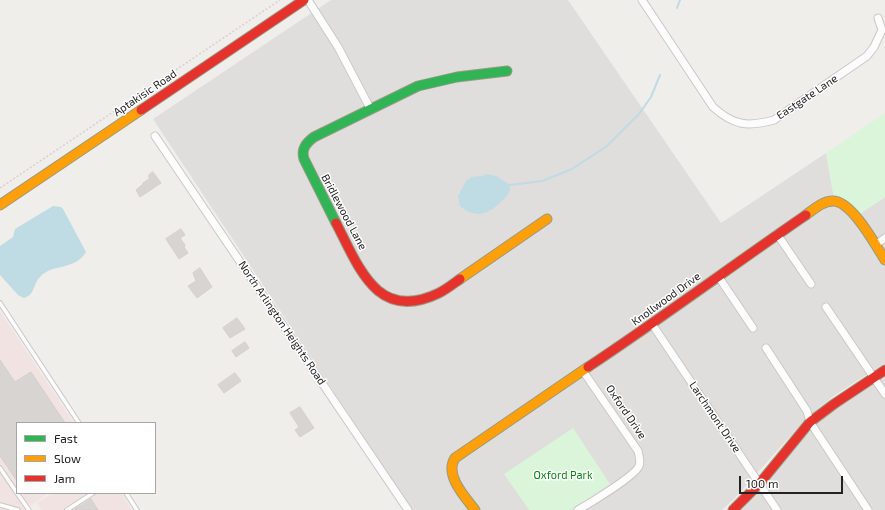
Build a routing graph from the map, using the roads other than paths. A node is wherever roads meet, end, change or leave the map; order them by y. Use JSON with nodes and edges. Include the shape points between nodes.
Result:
{"nodes":[{"id":1,"x":304,"y":0,"type":"edge"},
{"id":2,"x":308,"y":0,"type":"edge"},
{"id":3,"x":642,"y":0,"type":"edge"},
{"id":4,"x":878,"y":18,"type":"dead end"},
{"id":5,"x":507,"y":71,"type":"dead end"},
{"id":6,"x":370,"y":108,"type":"junction"},
{"id":7,"x":155,"y":136,"type":"dead end"},
{"id":8,"x":0,"y":205,"type":"edge"},
{"id":9,"x":547,"y":219,"type":"dead end"},
{"id":10,"x":778,"y":234,"type":"junction"},
{"id":11,"x":885,"y":238,"type":"edge"},
{"id":12,"x":875,"y":245,"type":"junction"},
{"id":13,"x":885,"y":260,"type":"edge"},
{"id":14,"x":718,"y":276,"type":"junction"},
{"id":15,"x":811,"y":284,"type":"dead end"},
{"id":16,"x":0,"y":304,"type":"edge"},
{"id":17,"x":826,"y":307,"type":"dead end"},
{"id":18,"x":652,"y":324,"type":"junction"},
{"id":19,"x":753,"y":328,"type":"dead end"},
{"id":20,"x":766,"y":348,"type":"dead end"},
{"id":21,"x":584,"y":370,"type":"junction"},
{"id":22,"x":885,"y":370,"type":"edge"},
{"id":23,"x":873,"y":377,"type":"junction"},
{"id":24,"x":885,"y":394,"type":"edge"},
{"id":25,"x":78,"y":422,"type":"edge"},
{"id":26,"x":810,"y":422,"type":"junction"},
{"id":27,"x":0,"y":468,"type":"edge"},
{"id":28,"x":760,"y":483,"type":"junction"},
{"id":29,"x":16,"y":485,"type":"edge"},
{"id":30,"x":13,"y":487,"type":"junction"},
{"id":31,"x":16,"y":492,"type":"edge"},
{"id":32,"x":18,"y":494,"type":"edge"},
{"id":33,"x":91,"y":494,"type":"edge"},
{"id":34,"x":127,"y":494,"type":"edge"},
{"id":35,"x":0,"y":505,"type":"edge"},
{"id":36,"x":18,"y":510,"type":"edge"},
{"id":37,"x":29,"y":510,"type":"edge"},
{"id":38,"x":67,"y":510,"type":"edge"},
{"id":39,"x":137,"y":510,"type":"edge"},
{"id":40,"x":408,"y":510,"type":"edge"},
{"id":41,"x":475,"y":510,"type":"edge"},
{"id":42,"x":578,"y":510,"type":"edge"},
{"id":43,"x":733,"y":510,"type":"edge"},
{"id":44,"x":778,"y":510,"type":"edge"},
{"id":45,"x":868,"y":510,"type":"edge"}],
"edges":[{"from":1,"to":8,"type":"street","name":"Aptakisic Road"},
{"from":2,"to":6,"type":"street","via":[[338,47]]},
{"from":3,"to":4,"type":"street","name":"Eastgate Lane","via":[[713,107],[722,115],[746,124],[774,120],[867,56],[882,30]]},
{"from":5,"to":6,"type":"street","name":"Bridlewood Lane","via":[[432,82]]},
{"from":6,"to":9,"type":"street","name":"Bridlewood Lane","via":[[305,143],[302,156],[360,270],[379,292],[403,301],[431,297]]},
{"from":7,"to":40,"type":"street","name":"North Arlington Heights Road"},
{"from":10,"to":12,"type":"street","name":"Knollwood Drive","via":[[820,205],[835,202],[844,204],[853,213]]},
{"from":10,"to":14,"type":"street","name":"Knollwood Drive"},
{"from":10,"to":15,"type":"street"},
{"from":11,"to":12,"type":"street"},
{"from":12,"to":13,"type":"street","name":"Knollwood Drive"},
{"from":14,"to":18,"type":"street","name":"Knollwood Drive"},
{"from":14,"to":19,"type":"street"},
{"from":16,"to":25,"type":"lane"},
{"from":17,"to":23,"type":"street"},
{"from":18,"to":21,"type":"street","name":"Knollwood Drive"},
{"from":18,"to":28,"type":"street","name":"Larchmont Drive"},
{"from":20,"to":26,"type":"street","via":[[807,411]]},
{"from":21,"to":41,"type":"street","name":"Knollwood Drive","via":[[453,460],[451,467],[454,480]]},
{"from":21,"to":42,"type":"street","name":"Oxford Drive","via":[[638,451],[640,460],[639,468],[630,476]]},
{"from":22,"to":23,"type":"street"},
{"from":23,"to":24,"type":"street"},
{"from":23,"to":26,"type":"street"},
{"from":26,"to":28,"type":"street"},
{"from":26,"to":45,"type":"street"},
{"from":27,"to":30,"type":"lane"},
{"from":28,"to":43,"type":"street"},
{"from":28,"to":44,"type":"street","name":"Larchmont Drive"},
{"from":29,"to":30,"type":"lane"},
{"from":30,"to":31,"type":"lane"},
{"from":32,"to":37,"type":"lane"},
{"from":33,"to":38,"type":"lane"},
{"from":34,"to":39,"type":"lane"},
{"from":35,"to":36,"type":"lane"}]}
